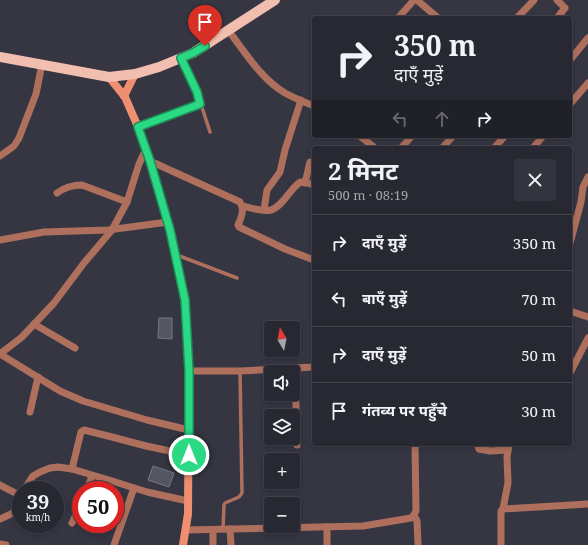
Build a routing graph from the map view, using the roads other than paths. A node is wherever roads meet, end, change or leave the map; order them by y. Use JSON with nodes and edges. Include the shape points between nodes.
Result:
{"nodes":[{"id":1,"x":275,"y":0,"type":"edge"},
{"id":2,"x":414,"y":0,"type":"edge"},
{"id":3,"x":417,"y":0,"type":"edge"},
{"id":4,"x":534,"y":0,"type":"edge"},
{"id":5,"x":557,"y":0,"type":"edge"},
{"id":6,"x":400,"y":16,"type":"edge"},
{"id":7,"x":436,"y":16,"type":"edge"},
{"id":8,"x":519,"y":16,"type":"edge"},
{"id":9,"x":559,"y":16,"type":"edge"},
{"id":10,"x":228,"y":30,"type":"junction"},
{"id":11,"x":588,"y":38,"type":"edge"},
{"id":12,"x":0,"y":57,"type":"edge"},
{"id":13,"x":181,"y":58,"type":"junction"},
{"id":14,"x":572,"y":58,"type":"edge"},
{"id":15,"x":42,"y":64,"type":"junction"},
{"id":16,"x":135,"y":74,"type":"junction"},
{"id":17,"x":109,"y":77,"type":"junction"},
{"id":18,"x":588,"y":83,"type":"edge"},
{"id":19,"x":585,"y":91,"type":"edge"},
{"id":20,"x":124,"y":96,"type":"junction"},
{"id":21,"x":301,"y":100,"type":"junction"},
{"id":22,"x":572,"y":102,"type":"edge"},
{"id":23,"x":200,"y":104,"type":"junction"},
{"id":24,"x":312,"y":105,"type":"edge"},
{"id":25,"x":138,"y":127,"type":"junction"},
{"id":26,"x":210,"y":132,"type":"dead end"},
{"id":27,"x":410,"y":138,"type":"edge"},
{"id":28,"x":451,"y":138,"type":"edge"},
{"id":29,"x":502,"y":138,"type":"edge"},
{"id":30,"x":541,"y":138,"type":"edge"},
{"id":31,"x":403,"y":146,"type":"edge"},
{"id":32,"x":444,"y":146,"type":"edge"},
{"id":33,"x":496,"y":146,"type":"edge"},
{"id":34,"x":535,"y":146,"type":"edge"},
{"id":35,"x":146,"y":149,"type":"junction"},
{"id":36,"x":0,"y":156,"type":"edge"},
{"id":37,"x":150,"y":161,"type":"junction"},
{"id":38,"x":310,"y":162,"type":"dead end"},
{"id":39,"x":588,"y":177,"type":"edge"},
{"id":40,"x":305,"y":183,"type":"junction"},
{"id":41,"x":312,"y":185,"type":"edge"},
{"id":42,"x":57,"y":193,"type":"dead end"},
{"id":43,"x":127,"y":202,"type":"junction"},
{"id":44,"x":242,"y":206,"type":"junction"},
{"id":45,"x":264,"y":210,"type":"junction"},
{"id":46,"x":168,"y":222,"type":"junction"},
{"id":47,"x":112,"y":230,"type":"junction"},
{"id":48,"x":572,"y":236,"type":"edge"},
{"id":49,"x":0,"y":240,"type":"edge"},
{"id":50,"x":176,"y":254,"type":"junction"},
{"id":51,"x":312,"y":259,"type":"edge"},
{"id":52,"x":237,"y":278,"type":"dead end"},
{"id":53,"x":572,"y":312,"type":"edge"},
{"id":54,"x":588,"y":316,"type":"edge"},
{"id":55,"x":34,"y":324,"type":"junction"},
{"id":56,"x":588,"y":338,"type":"edge"},
{"id":57,"x":74,"y":348,"type":"dead end"},
{"id":58,"x":0,"y":354,"type":"edge"},
{"id":59,"x":312,"y":367,"type":"edge"},
{"id":60,"x":300,"y":368,"type":"edge"},
{"id":61,"x":572,"y":369,"type":"edge"},
{"id":62,"x":264,"y":370,"type":"edge"},
{"id":63,"x":189,"y":371,"type":"junction"},
{"id":64,"x":240,"y":371,"type":"junction"},
{"id":65,"x":38,"y":378,"type":"junction"},
{"id":66,"x":30,"y":412,"type":"dead end"},
{"id":67,"x":189,"y":430,"type":"junction"},
{"id":68,"x":415,"y":446,"type":"edge"},
{"id":69,"x":478,"y":446,"type":"edge"},
{"id":70,"x":508,"y":447,"type":"edge"},
{"id":71,"x":189,"y":455,"type":"junction"},
{"id":72,"x":72,"y":469,"type":"junction"},
{"id":73,"x":92,"y":476,"type":"junction"},
{"id":74,"x":30,"y":481,"type":"edge"},
{"id":75,"x":90,"y":481,"type":"edge"},
{"id":76,"x":0,"y":485,"type":"edge"},
{"id":77,"x":134,"y":488,"type":"junction"},
{"id":78,"x":188,"y":501,"type":"junction"},
{"id":79,"x":588,"y":504,"type":"edge"},
{"id":80,"x":503,"y":509,"type":"junction"},
{"id":81,"x":414,"y":515,"type":"junction"},
{"id":82,"x":0,"y":519,"type":"edge"},
{"id":83,"x":327,"y":526,"type":"junction"},
{"id":84,"x":227,"y":529,"type":"junction"},
{"id":85,"x":186,"y":530,"type":"junction"},
{"id":86,"x":213,"y":530,"type":"junction"},
{"id":87,"x":0,"y":544,"type":"edge"},
{"id":88,"x":6,"y":545,"type":"edge"},
{"id":89,"x":114,"y":545,"type":"edge"},
{"id":90,"x":183,"y":545,"type":"edge"},
{"id":91,"x":213,"y":545,"type":"edge"},
{"id":92,"x":231,"y":545,"type":"edge"},
{"id":93,"x":327,"y":545,"type":"edge"},
{"id":94,"x":418,"y":545,"type":"edge"},
{"id":95,"x":501,"y":545,"type":"edge"}],
"edges":[{"from":1,"to":10,"type":"main road"},
{"from":2,"to":6,"type":"street"},
{"from":3,"to":7,"type":"street"},
{"from":4,"to":8,"type":"street"},
{"from":5,"to":9,"type":"street","via":[[565,8]]},
{"from":10,"to":13,"type":"main road"},
{"from":10,"to":21,"type":"street","via":[[261,73],[285,93]]},
{"from":11,"to":14,"type":"street"},
{"from":12,"to":15,"type":"main road"},
{"from":13,"to":16,"type":"main road"},
{"from":13,"to":23,"type":"lane"},
{"from":15,"to":17,"type":"main road"},
{"from":15,"to":36,"type":"street","via":[[36,94],[20,138]]},
{"from":16,"to":17,"type":"main road"},
{"from":16,"to":20,"type":"main road"},
{"from":17,"to":20,"type":"main road"},
{"from":18,"to":19,"type":"street"},
{"from":19,"to":22,"type":"street"},
{"from":20,"to":25,"type":"main road"},
{"from":21,"to":24,"type":"street"},
{"from":21,"to":45,"type":"street","via":[[280,172],[267,190]]},
{"from":23,"to":25,"type":"lane"},
{"from":23,"to":26,"type":"lane"},
{"from":25,"to":35,"type":"main road"},
{"from":27,"to":31,"type":"street"},
{"from":28,"to":32,"type":"street"},
{"from":29,"to":33,"type":"street"},
{"from":30,"to":34,"type":"street"},
{"from":35,"to":37,"type":"main road"},
{"from":35,"to":43,"type":"street"},
{"from":37,"to":44,"type":"street","via":[[240,202]]},
{"from":37,"to":46,"type":"main road"},
{"from":38,"to":40,"type":"street"},
{"from":39,"to":48,"type":"street"},
{"from":40,"to":41,"type":"street"},
{"from":40,"to":45,"type":"street","via":[[298,184],[275,208]]},
{"from":42,"to":43,"type":"street","via":[[67,186],[82,185]]},
{"from":43,"to":47,"type":"street"},
{"from":44,"to":45,"type":"street"},
{"from":44,"to":51,"type":"street","via":[[239,227]]},
{"from":46,"to":47,"type":"street"},
{"from":46,"to":50,"type":"main road"},
{"from":47,"to":49,"type":"street","via":[[44,232]]},
{"from":47,"to":55,"type":"street"},
{"from":50,"to":52,"type":"lane"},
{"from":50,"to":63,"type":"main road","via":[[185,300]]},
{"from":53,"to":54,"type":"street"},
{"from":55,"to":57,"type":"street"},
{"from":55,"to":58,"type":"street"},
{"from":56,"to":61,"type":"street"},
{"from":58,"to":65,"type":"street"},
{"from":59,"to":60,"type":"street"},
{"from":62,"to":64,"type":"street"},
{"from":63,"to":64,"type":"street"},
{"from":63,"to":67,"type":"main road"},
{"from":64,"to":84,"type":"lane","via":[[242,493],[224,505]]},
{"from":65,"to":66,"type":"street"},
{"from":65,"to":67,"type":"street","via":[[83,401]]},
{"from":67,"to":71,"type":"main road"},
{"from":68,"to":81,"type":"street"},
{"from":69,"to":70,"type":"street","via":[[479,449],[490,451]]},
{"from":70,"to":80,"type":"street","via":[[508,483]]},
{"from":71,"to":72,"type":"street","via":[[84,430],[81,432]]},
{"from":71,"to":78,"type":"main road"},
{"from":72,"to":73,"type":"street"},
{"from":72,"to":74,"type":"street","via":[[50,468],[33,476]]},
{"from":73,"to":75,"type":"street"},
{"from":73,"to":77,"type":"street"},
{"from":76,"to":82,"type":"street","via":[[21,496],[13,513]]},
{"from":77,"to":78,"type":"street"},
{"from":77,"to":89,"type":"street"},
{"from":78,"to":85,"type":"main road"},
{"from":79,"to":80,"type":"street"},
{"from":80,"to":95,"type":"street"},
{"from":81,"to":83,"type":"street","via":[[411,518],[363,526]]},
{"from":81,"to":94,"type":"street","via":[[417,520]]},
{"from":83,"to":84,"type":"street"},
{"from":83,"to":93,"type":"street"},
{"from":84,"to":86,"type":"street"},
{"from":84,"to":92,"type":"street"},
{"from":85,"to":86,"type":"street"},
{"from":85,"to":90,"type":"main road"},
{"from":86,"to":91,"type":"street"},
{"from":87,"to":88,"type":"street"}]}
